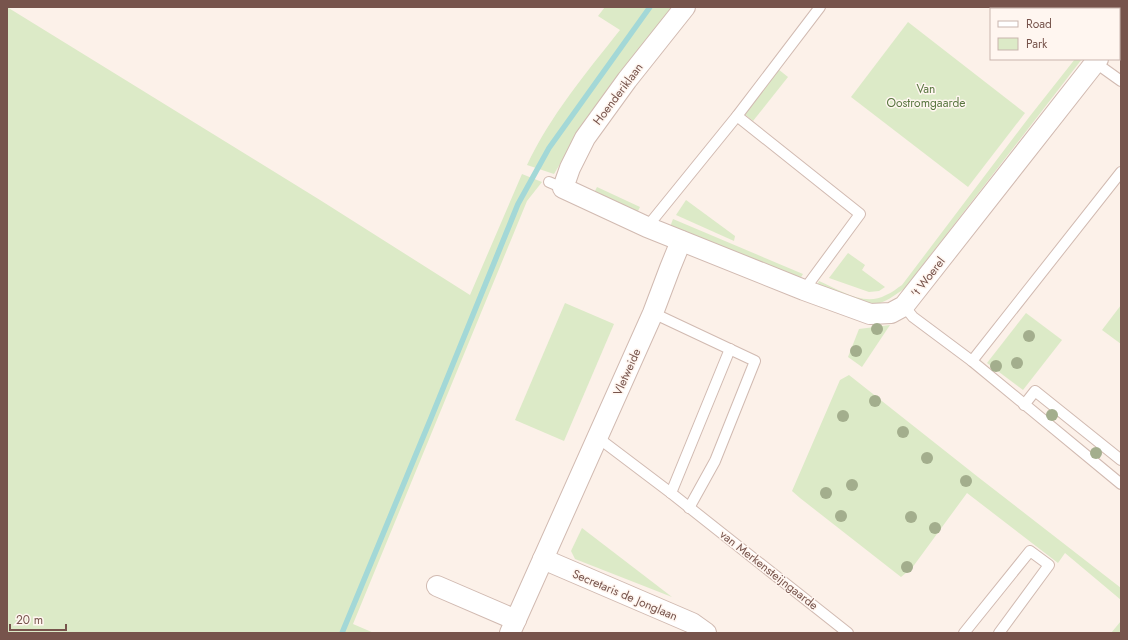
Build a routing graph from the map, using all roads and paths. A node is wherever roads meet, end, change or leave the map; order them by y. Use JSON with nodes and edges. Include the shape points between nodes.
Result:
{"nodes":[{"id":1,"x":685,"y":7,"type":"edge"},
{"id":2,"x":820,"y":7,"type":"edge"},
{"id":3,"x":1095,"y":60,"type":"edge"},
{"id":4,"x":1121,"y":81,"type":"edge"},
{"id":5,"x":737,"y":116,"type":"junction"},
{"id":6,"x":1121,"y":172,"type":"edge"},
{"id":7,"x":647,"y":227,"type":"junction"},
{"id":8,"x":681,"y":241,"type":"junction"},
{"id":9,"x":804,"y":290,"type":"junction"},
{"id":10,"x":904,"y":306,"type":"junction"},
{"id":11,"x":653,"y":313,"type":"junction"},
{"id":12,"x":730,"y":349,"type":"junction"},
{"id":13,"x":972,"y":361,"type":"junction"},
{"id":14,"x":1024,"y":404,"type":"junction"},
{"id":15,"x":597,"y":437,"type":"junction"},
{"id":16,"x":1121,"y":460,"type":"edge"},
{"id":17,"x":1121,"y":484,"type":"edge"},
{"id":18,"x":672,"y":494,"type":"junction"},
{"id":19,"x":689,"y":508,"type":"junction"},
{"id":20,"x":542,"y":559,"type":"junction"},
{"id":21,"x":437,"y":586,"type":"dead end"},
{"id":22,"x":513,"y":626,"type":"edge"},
{"id":23,"x":706,"y":633,"type":"edge"},
{"id":24,"x":848,"y":633,"type":"edge"},
{"id":25,"x":964,"y":633,"type":"edge"},
{"id":26,"x":999,"y":633,"type":"edge"}],
"edges":[{"from":1,"to":7,"type":"street","name":"Hoenderiklaan","via":[[627,80],[585,138],[570,168],[556,185]]},
{"from":2,"to":5,"type":"lane"},
{"from":3,"to":4,"type":"lane"},
{"from":3,"to":10,"type":"street","name":"'t Woerel"},
{"from":5,"to":7,"type":"lane"},
{"from":5,"to":9,"type":"lane","via":[[860,214]]},
{"from":6,"to":13,"type":"lane"},
{"from":7,"to":8,"type":"street"},
{"from":8,"to":9,"type":"street","name":"'t Woerel"},
{"from":8,"to":11,"type":"street","name":"Vletweide"},
{"from":9,"to":10,"type":"street","name":"'t Woerel","via":[[870,314],[891,313]]},
{"from":10,"to":13,"type":"lane","via":[[913,317]]},
{"from":11,"to":12,"type":"lane"},
{"from":11,"to":15,"type":"street","name":"Vletweide"},
{"from":12,"to":18,"type":"lane"},
{"from":12,"to":19,"type":"lane","via":[[755,360],[715,461]]},
{"from":13,"to":14,"type":"lane"},
{"from":14,"to":16,"type":"lane","via":[[1035,391]]},
{"from":14,"to":17,"type":"lane"},
{"from":15,"to":18,"type":"lane","name":"van Merkensteijngaarde"},
{"from":15,"to":20,"type":"street","name":"Vletweide"},
{"from":18,"to":19,"type":"lane","name":"van Merkensteijngaarde"},
{"from":19,"to":24,"type":"lane","name":"van Merkensteijngaarde"},
{"from":20,"to":22,"type":"street","name":"Vletweide"},
{"from":20,"to":23,"type":"street","name":"Secretaris de Jonglaan","via":[[692,623]]},
{"from":21,"to":22,"type":"street","name":"Vletweide"},
{"from":25,"to":26,"type":"lane","via":[[1030,551],[1049,565]]}]}
